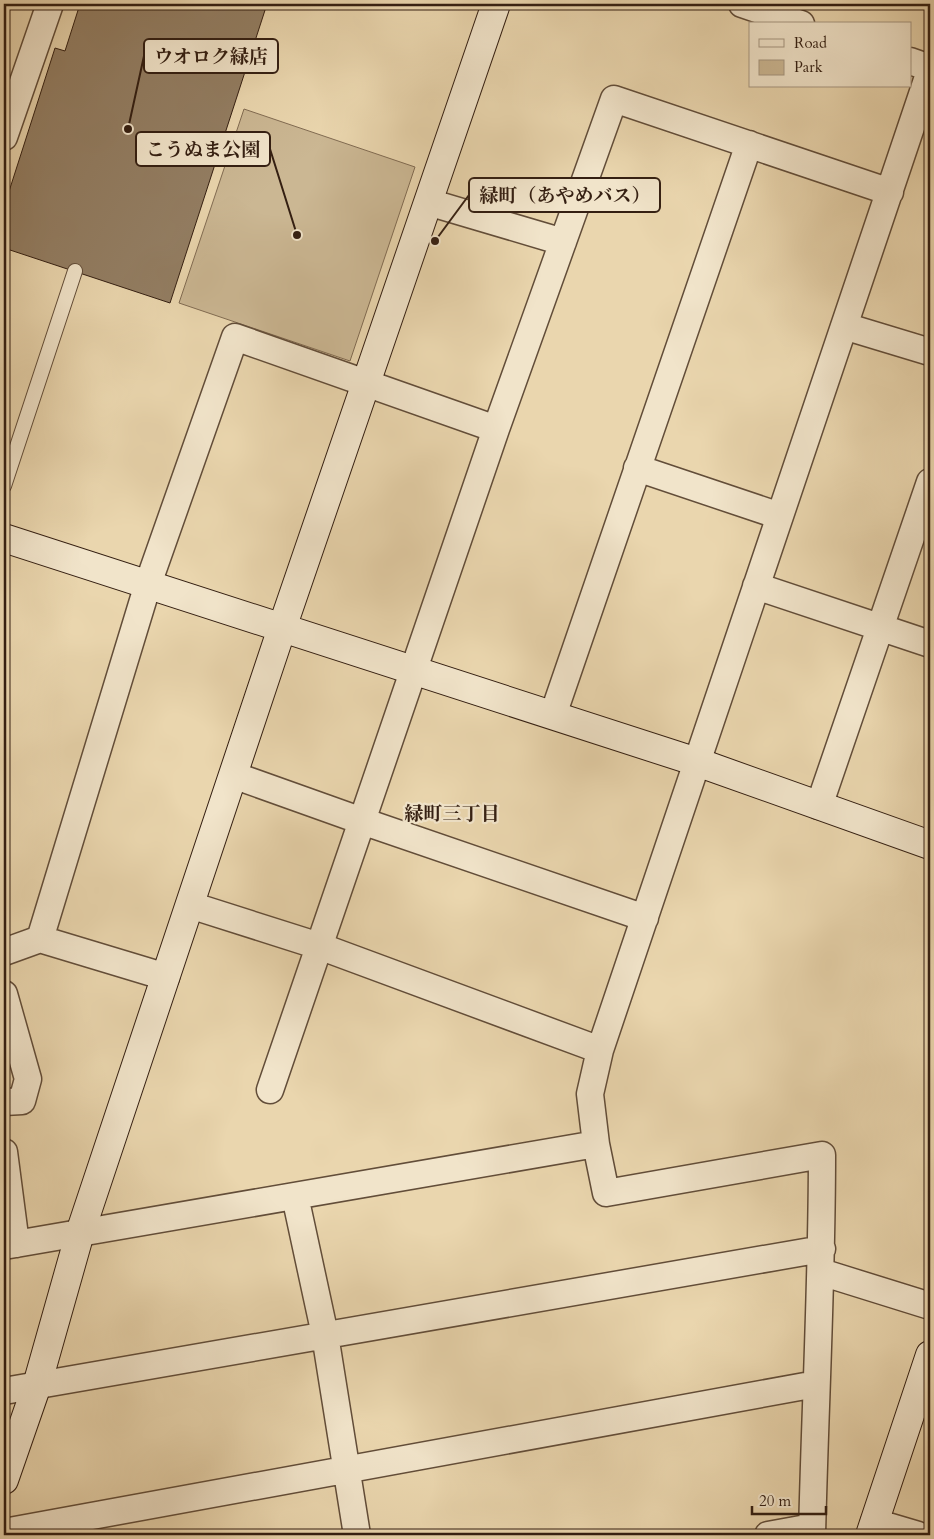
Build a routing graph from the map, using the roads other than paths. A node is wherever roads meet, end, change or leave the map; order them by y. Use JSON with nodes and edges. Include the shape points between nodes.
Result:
{"nodes":[{"id":1,"x":50,"y":4,"type":"edge"},
{"id":2,"x":496,"y":4,"type":"edge"},
{"id":3,"x":742,"y":4,"type":"edge"},
{"id":4,"x":795,"y":22,"type":"edge"},
{"id":5,"x":912,"y":62,"type":"edge"},
{"id":6,"x":930,"y":69,"type":"edge"},
{"id":7,"x":4,"y":137,"type":"edge"},
{"id":8,"x":749,"y":144,"type":"junction"},
{"id":9,"x":890,"y":192,"type":"junction"},
{"id":10,"x":428,"y":202,"type":"junction"},
{"id":11,"x":563,"y":242,"type":"junction"},
{"id":12,"x":75,"y":271,"type":"dead end"},
{"id":13,"x":844,"y":326,"type":"junction"},
{"id":14,"x":930,"y":352,"type":"edge"},
{"id":15,"x":366,"y":384,"type":"junction"},
{"id":16,"x":496,"y":429,"type":"junction"},
{"id":17,"x":637,"y":468,"type":"junction"},
{"id":18,"x":930,"y":482,"type":"edge"},
{"id":19,"x":4,"y":486,"type":"edge"},
{"id":20,"x":780,"y":516,"type":"junction"},
{"id":21,"x":4,"y":538,"type":"edge"},
{"id":22,"x":148,"y":584,"type":"junction"},
{"id":23,"x":756,"y":586,"type":"junction"},
{"id":24,"x":880,"y":627,"type":"junction"},
{"id":25,"x":282,"y":628,"type":"junction"},
{"id":26,"x":930,"y":644,"type":"edge"},
{"id":27,"x":414,"y":671,"type":"junction"},
{"id":28,"x":553,"y":715,"type":"junction"},
{"id":29,"x":697,"y":762,"type":"junction"},
{"id":30,"x":233,"y":775,"type":"junction"},
{"id":31,"x":819,"y":806,"type":"junction"},
{"id":32,"x":362,"y":821,"type":"junction"},
{"id":33,"x":930,"y":845,"type":"edge"},
{"id":34,"x":190,"y":905,"type":"junction"},
{"id":35,"x":645,"y":918,"type":"junction"},
{"id":36,"x":40,"y":939,"type":"junction"},
{"id":37,"x":319,"y":946,"type":"junction"},
{"id":38,"x":4,"y":952,"type":"edge"},
{"id":39,"x":166,"y":977,"type":"junction"},
{"id":40,"x":4,"y":994,"type":"edge"},
{"id":41,"x":600,"y":1050,"type":"junction"},
{"id":42,"x":270,"y":1090,"type":"dead end"},
{"id":43,"x":4,"y":1102,"type":"edge"},
{"id":44,"x":596,"y":1144,"type":"junction"},
{"id":45,"x":4,"y":1152,"type":"edge"},
{"id":46,"x":295,"y":1196,"type":"junction"},
{"id":47,"x":80,"y":1233,"type":"junction"},
{"id":48,"x":10,"y":1245,"type":"edge"},
{"id":49,"x":821,"y":1261,"type":"junction"},
{"id":50,"x":930,"y":1306,"type":"edge"},
{"id":51,"x":325,"y":1335,"type":"junction"},
{"id":52,"x":930,"y":1355,"type":"edge"},
{"id":53,"x":816,"y":1384,"type":"junction"},
{"id":54,"x":37,"y":1385,"type":"junction"},
{"id":55,"x":4,"y":1391,"type":"edge"},
{"id":56,"x":924,"y":1393,"type":"edge"},
{"id":57,"x":347,"y":1469,"type":"junction"},
{"id":58,"x":4,"y":1480,"type":"edge"},
{"id":59,"x":872,"y":1529,"type":"edge"},
{"id":60,"x":812,"y":1531,"type":"edge"},
{"id":61,"x":4,"y":1532,"type":"edge"},
{"id":62,"x":358,"y":1535,"type":"edge"},
{"id":63,"x":768,"y":1535,"type":"edge"},
{"id":64,"x":918,"y":1535,"type":"edge"}],
"edges":[{"from":1,"to":7,"type":"street"},
{"from":2,"to":10,"type":"street"},
{"from":3,"to":4,"type":"street"},
{"from":5,"to":6,"type":"street"},
{"from":6,"to":9,"type":"street"},
{"from":8,"to":9,"type":"street"},
{"from":8,"to":11,"type":"street","via":[[614,99]]},
{"from":8,"to":17,"type":"street"},
{"from":9,"to":13,"type":"street"},
{"from":10,"to":11,"type":"street"},
{"from":10,"to":15,"type":"street"},
{"from":11,"to":16,"type":"street"},
{"from":12,"to":19,"type":"lane"},
{"from":13,"to":14,"type":"street"},
{"from":13,"to":20,"type":"street"},
{"from":15,"to":16,"type":"street"},
{"from":15,"to":22,"type":"street","via":[[235,337]]},
{"from":15,"to":25,"type":"street"},
{"from":16,"to":27,"type":"street"},
{"from":17,"to":20,"type":"street"},
{"from":17,"to":28,"type":"street"},
{"from":18,"to":24,"type":"street"},
{"from":20,"to":23,"type":"street"},
{"from":21,"to":22,"type":"street"},
{"from":22,"to":25,"type":"street"},
{"from":22,"to":36,"type":"street"},
{"from":23,"to":24,"type":"street"},
{"from":23,"to":29,"type":"street"},
{"from":24,"to":26,"type":"street"},
{"from":24,"to":31,"type":"street"},
{"from":25,"to":27,"type":"street"},
{"from":25,"to":30,"type":"street"},
{"from":27,"to":28,"type":"street"},
{"from":27,"to":32,"type":"street"},
{"from":28,"to":29,"type":"street"},
{"from":29,"to":31,"type":"street"},
{"from":29,"to":35,"type":"street"},
{"from":30,"to":32,"type":"street"},
{"from":30,"to":34,"type":"street"},
{"from":31,"to":33,"type":"street"},
{"from":32,"to":35,"type":"street"},
{"from":32,"to":37,"type":"street"},
{"from":34,"to":37,"type":"street"},
{"from":34,"to":39,"type":"street"},
{"from":35,"to":41,"type":"street"},
{"from":36,"to":38,"type":"street"},
{"from":36,"to":39,"type":"street"},
{"from":37,"to":41,"type":"street"},
{"from":37,"to":42,"type":"street"},
{"from":39,"to":47,"type":"street"},
{"from":40,"to":43,"type":"street","via":[[28,1079],[22,1101]]},
{"from":41,"to":44,"type":"street","via":[[590,1094]]},
{"from":44,"to":46,"type":"street"},
{"from":44,"to":49,"type":"street","via":[[606,1193],[822,1155]]},
{"from":45,"to":48,"type":"street"},
{"from":46,"to":47,"type":"street"},
{"from":46,"to":51,"type":"street"},
{"from":47,"to":48,"type":"street"},
{"from":47,"to":54,"type":"street"},
{"from":49,"to":50,"type":"street"},
{"from":49,"to":51,"type":"street"},
{"from":49,"to":53,"type":"street"},
{"from":51,"to":54,"type":"street"},
{"from":51,"to":57,"type":"street"},
{"from":52,"to":56,"type":"street"},
{"from":53,"to":57,"type":"street"},
{"from":53,"to":60,"type":"street"},
{"from":54,"to":55,"type":"street"},
{"from":54,"to":58,"type":"street"},
{"from":56,"to":59,"type":"street"},
{"from":57,"to":61,"type":"street"},
{"from":57,"to":62,"type":"street"},
{"from":59,"to":64,"type":"street"},
{"from":60,"to":63,"type":"street"}]}
